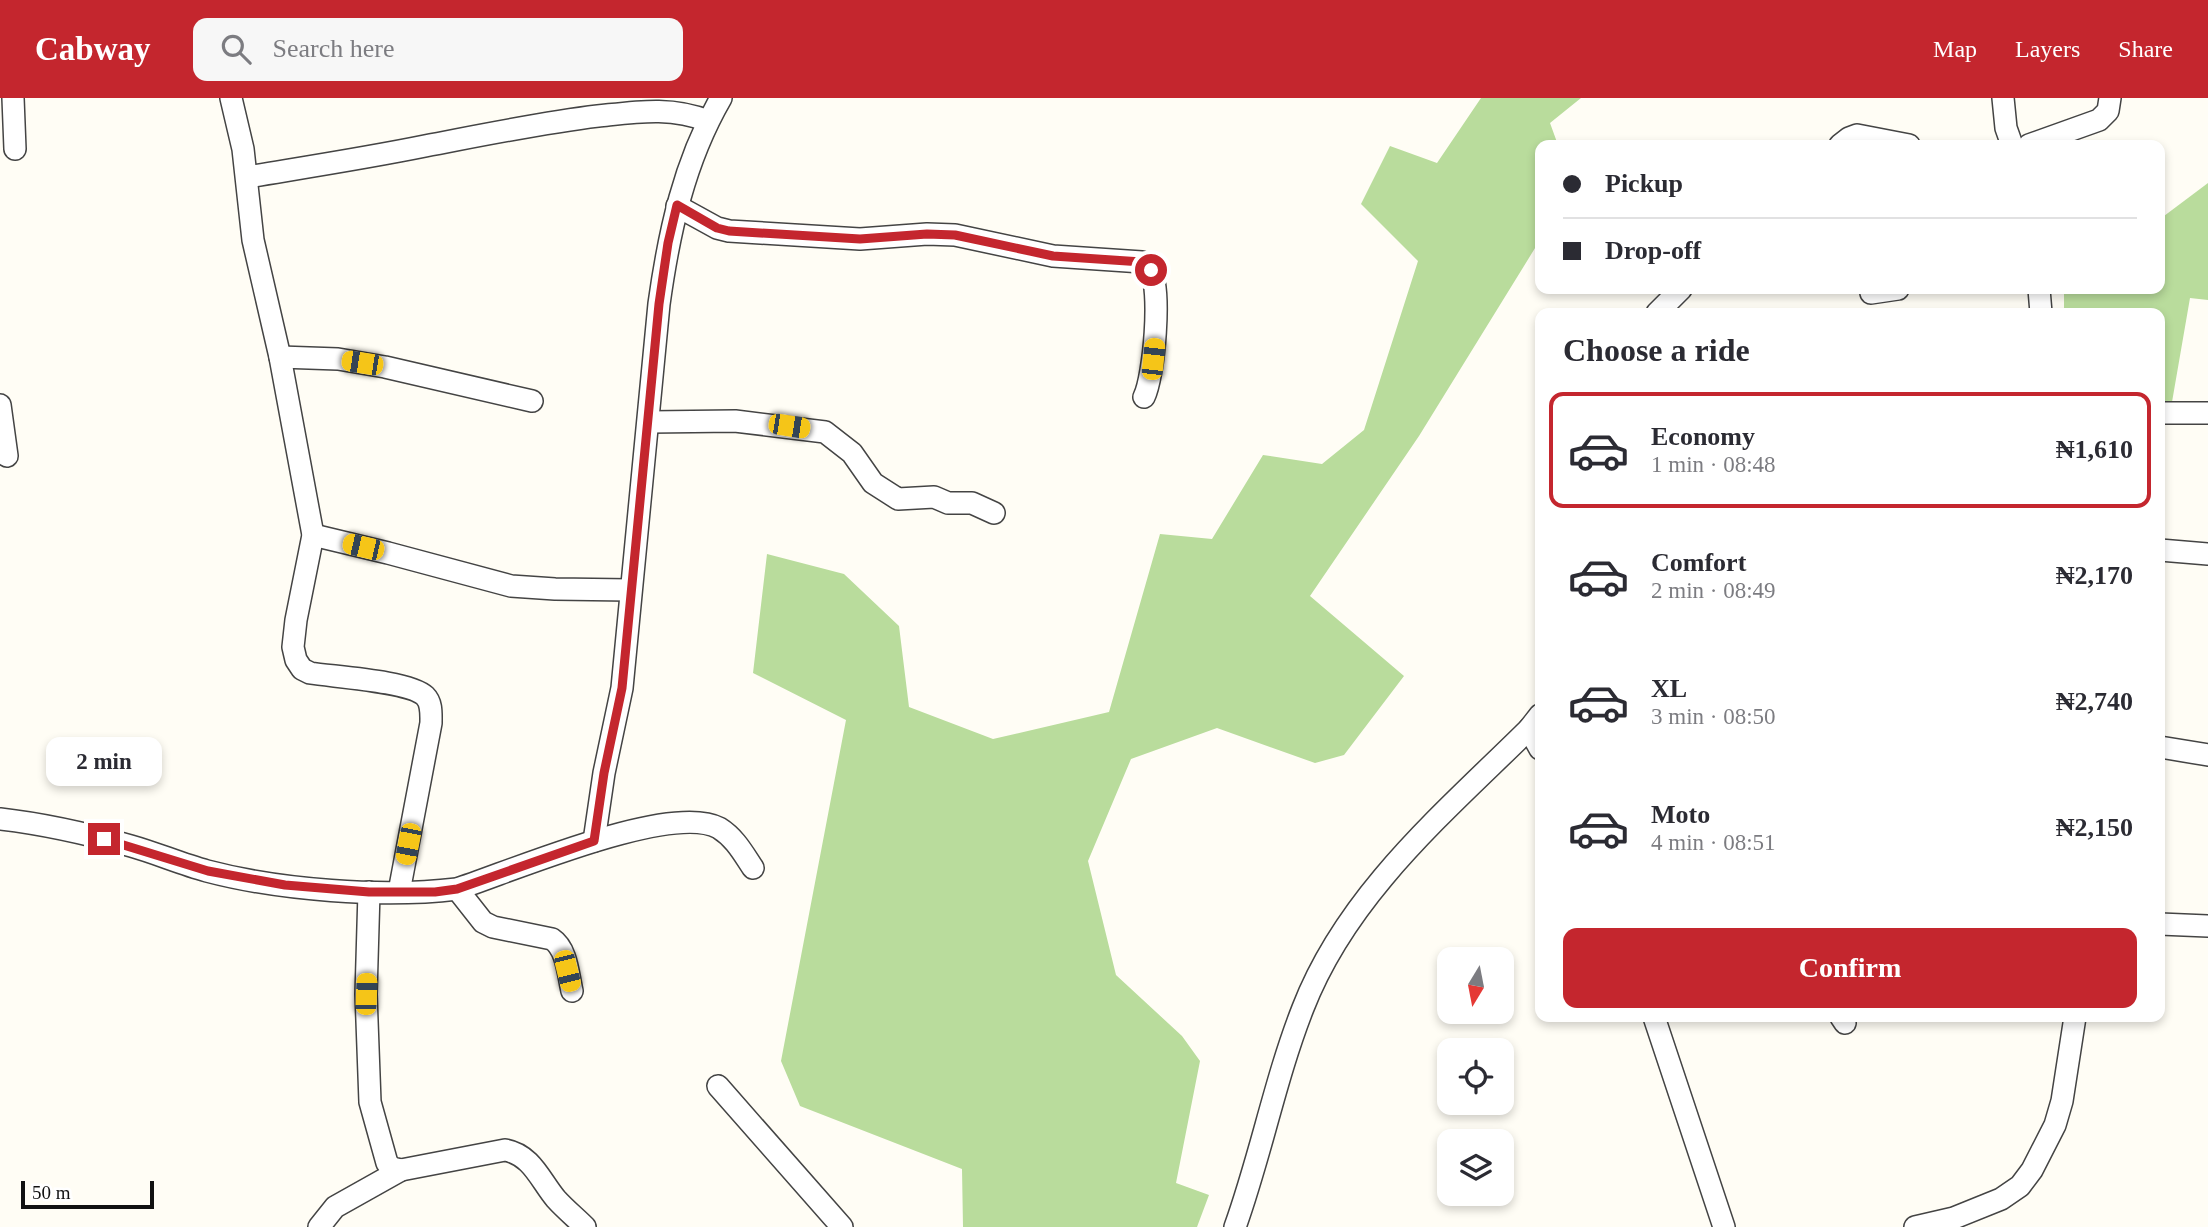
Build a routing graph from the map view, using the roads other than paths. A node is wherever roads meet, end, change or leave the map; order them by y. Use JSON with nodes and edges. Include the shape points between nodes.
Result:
{"nodes":[{"id":1,"x":13,"y":98,"type":"edge"},
{"id":2,"x":231,"y":98,"type":"edge"},
{"id":3,"x":721,"y":98,"type":"edge"},
{"id":4,"x":2003,"y":98,"type":"edge"},
{"id":5,"x":2110,"y":98,"type":"edge"},
{"id":6,"x":708,"y":121,"type":"junction"},
{"id":7,"x":1846,"y":140,"type":"edge"},
{"id":8,"x":1883,"y":140,"type":"edge"},
{"id":9,"x":2010,"y":140,"type":"edge"},
{"id":10,"x":2043,"y":140,"type":"edge"},
{"id":11,"x":15,"y":149,"type":"dead end"},
{"id":12,"x":247,"y":177,"type":"junction"},
{"id":13,"x":677,"y":205,"type":"junction"},
{"id":14,"x":1676,"y":294,"type":"edge"},
{"id":15,"x":1662,"y":308,"type":"edge"},
{"id":16,"x":280,"y":357,"type":"junction"},
{"id":17,"x":1144,"y":397,"type":"dead end"},
{"id":18,"x":532,"y":401,"type":"dead end"},
{"id":19,"x":0,"y":405,"type":"edge"},
{"id":20,"x":2165,"y":413,"type":"edge"},
{"id":21,"x":2208,"y":413,"type":"edge"},
{"id":22,"x":649,"y":422,"type":"junction"},
{"id":23,"x":7,"y":456,"type":"dead end"},
{"id":24,"x":994,"y":513,"type":"dead end"},
{"id":25,"x":313,"y":535,"type":"junction"},
{"id":26,"x":2165,"y":550,"type":"edge"},
{"id":27,"x":2208,"y":554,"type":"edge"},
{"id":28,"x":630,"y":590,"type":"junction"},
{"id":29,"x":1534,"y":722,"type":"edge"},
{"id":30,"x":2165,"y":748,"type":"edge"},
{"id":31,"x":2208,"y":755,"type":"edge"},
{"id":32,"x":0,"y":819,"type":"edge"},
{"id":33,"x":594,"y":841,"type":"junction"},
{"id":34,"x":753,"y":868,"type":"dead end"},
{"id":35,"x":457,"y":889,"type":"junction"},
{"id":36,"x":369,"y":892,"type":"junction"},
{"id":37,"x":399,"y":892,"type":"junction"},
{"id":38,"x":2165,"y":924,"type":"edge"},
{"id":39,"x":2208,"y":926,"type":"edge"},
{"id":40,"x":572,"y":991,"type":"dead end"},
{"id":41,"x":1656,"y":1022,"type":"edge"},
{"id":42,"x":2074,"y":1022,"type":"edge"},
{"id":43,"x":718,"y":1086,"type":"dead end"},
{"id":44,"x":401,"y":1170,"type":"junction"},
{"id":45,"x":319,"y":1227,"type":"edge"},
{"id":46,"x":585,"y":1227,"type":"edge"},
{"id":47,"x":842,"y":1227,"type":"edge"},
{"id":48,"x":1235,"y":1227,"type":"edge"},
{"id":49,"x":1724,"y":1227,"type":"edge"},
{"id":50,"x":1915,"y":1227,"type":"edge"}],
"edges":[{"from":1,"to":11,"type":"street"},
{"from":2,"to":12,"type":"street"},
{"from":3,"to":6,"type":"street"},
{"from":4,"to":9,"type":"street"},
{"from":5,"to":10,"type":"street","via":[[2108,111],[2099,120]]},
{"from":6,"to":12,"type":"street","via":[[673,111],[643,111],[548,122]]},
{"from":6,"to":13,"type":"street"},
{"from":7,"to":8,"type":"street","via":[[1857,135]]},
{"from":12,"to":16,"type":"street","via":[[254,240]]},
{"from":13,"to":17,"type":"street","via":[[729,231],[860,239],[955,235],[1061,257],[1142,262],[1153,277],[1157,320],[1151,378]]},
{"from":13,"to":22,"type":"street","via":[[659,304]]},
{"from":14,"to":15,"type":"street"},
{"from":16,"to":18,"type":"street","via":[[338,359],[385,367]]},
{"from":16,"to":25,"type":"street"},
{"from":19,"to":23,"type":"street"},
{"from":20,"to":21,"type":"street"},
{"from":22,"to":24,"type":"street","via":[[735,421],[825,432],[852,453],[873,482],[898,499],[934,497],[948,503],[972,503]]},
{"from":22,"to":28,"type":"street"},
{"from":25,"to":28,"type":"street","via":[[511,586]]},
{"from":25,"to":37,"type":"street","via":[[293,647],[302,669],[413,688],[427,698],[431,709]]},
{"from":26,"to":27,"type":"street"},
{"from":28,"to":33,"type":"street","via":[[622,688]]},
{"from":29,"to":48,"type":"street","via":[[1387,870],[1336,943],[1303,1007]]},
{"from":30,"to":31,"type":"street"},
{"from":32,"to":36,"type":"street","via":[[91,836],[208,871],[285,885]]},
{"from":33,"to":34,"type":"street","via":[[680,821],[699,822],[718,828],[737,842]]},
{"from":33,"to":35,"type":"street"},
{"from":35,"to":37,"type":"street"},
{"from":35,"to":40,"type":"street","via":[[483,922],[557,943]]},
{"from":36,"to":37,"type":"street"},
{"from":36,"to":44,"type":"street","via":[[370,1102],[387,1163]]},
{"from":38,"to":39,"type":"street"},
{"from":41,"to":49,"type":"street"},
{"from":42,"to":50,"type":"street","via":[[2055,1125],[2020,1186],[1954,1218]]},
{"from":43,"to":47,"type":"street"},
{"from":44,"to":45,"type":"street","via":[[335,1207]]},
{"from":44,"to":46,"type":"street","via":[[505,1150],[518,1152],[556,1200]]}]}
